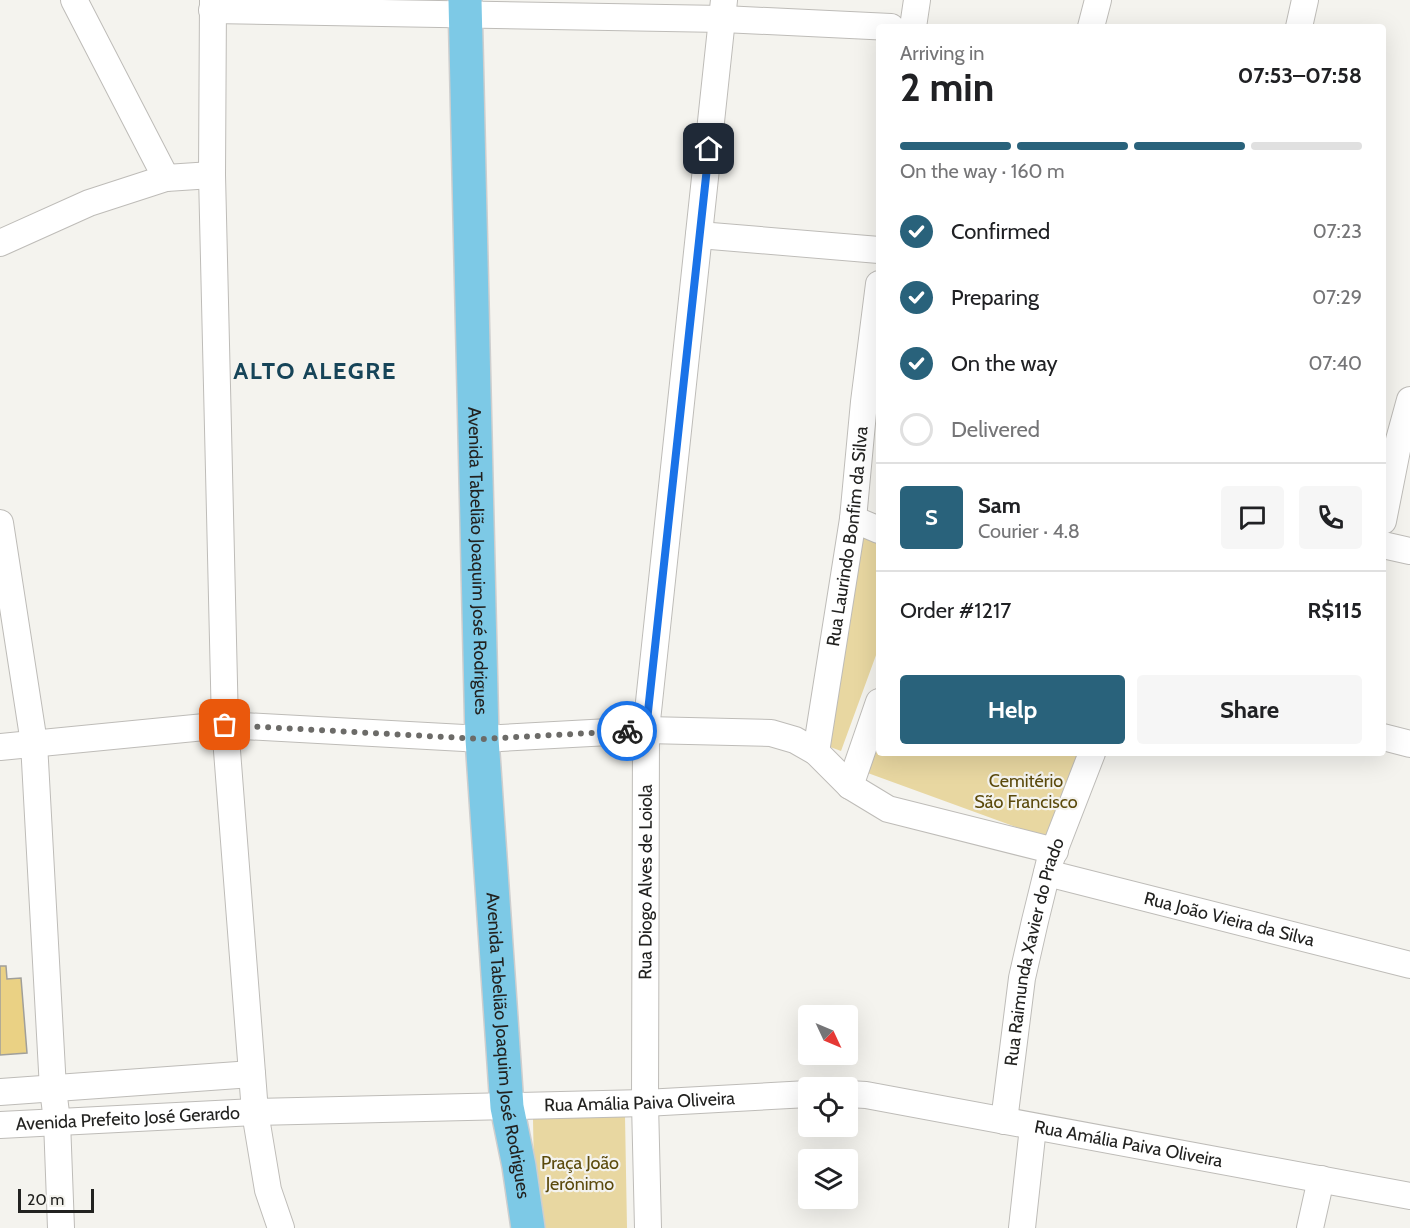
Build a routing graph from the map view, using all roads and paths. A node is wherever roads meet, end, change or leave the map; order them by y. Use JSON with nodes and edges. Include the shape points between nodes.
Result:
{"nodes":[{"id":1,"x":74,"y":0,"type":"edge"},
{"id":2,"x":917,"y":0,"type":"edge"},
{"id":3,"x":1098,"y":0,"type":"edge"},
{"id":4,"x":1305,"y":0,"type":"edge"},
{"id":5,"x":212,"y":5,"type":"edge"},
{"id":6,"x":466,"y":7,"type":"edge"},
{"id":7,"x":724,"y":9,"type":"edge"},
{"id":8,"x":913,"y":24,"type":"edge"},
{"id":9,"x":1092,"y":24,"type":"edge"},
{"id":10,"x":1300,"y":24,"type":"edge"},
{"id":11,"x":876,"y":25,"type":"edge"},
{"id":12,"x":212,"y":175,"type":"junction"},
{"id":13,"x":166,"y":178,"type":"junction"},
{"id":14,"x":699,"y":235,"type":"junction"},
{"id":15,"x":0,"y":243,"type":"edge"},
{"id":16,"x":876,"y":250,"type":"edge"},
{"id":17,"x":876,"y":308,"type":"edge"},
{"id":18,"x":1410,"y":400,"type":"edge"},
{"id":19,"x":1391,"y":437,"type":"edge"},
{"id":20,"x":1386,"y":490,"type":"edge"},
{"id":21,"x":853,"y":519,"type":"junction"},
{"id":22,"x":0,"y":523,"type":"edge"},
{"id":23,"x":876,"y":529,"type":"edge"},
{"id":24,"x":1386,"y":546,"type":"edge"},
{"id":25,"x":1410,"y":551,"type":"edge"},
{"id":26,"x":876,"y":711,"type":"edge"},
{"id":27,"x":225,"y":725,"type":"junction"},
{"id":28,"x":646,"y":730,"type":"junction"},
{"id":29,"x":1386,"y":738,"type":"edge"},
{"id":30,"x":482,"y":739,"type":"junction"},
{"id":31,"x":34,"y":742,"type":"junction"},
{"id":32,"x":1410,"y":744,"type":"edge"},
{"id":33,"x":0,"y":747,"type":"edge"},
{"id":34,"x":816,"y":752,"type":"junction"},
{"id":35,"x":1091,"y":756,"type":"edge"},
{"id":36,"x":850,"y":786,"type":"junction"},
{"id":37,"x":1051,"y":862,"type":"junction"},
{"id":38,"x":1410,"y":966,"type":"edge"},
{"id":39,"x":252,"y":1074,"type":"junction"},
{"id":40,"x":53,"y":1089,"type":"junction"},
{"id":41,"x":0,"y":1092,"type":"edge"},
{"id":42,"x":798,"y":1095,"type":"edge"},
{"id":43,"x":858,"y":1095,"type":"edge"},
{"id":44,"x":645,"y":1103,"type":"junction"},
{"id":45,"x":507,"y":1107,"type":"junction"},
{"id":46,"x":255,"y":1112,"type":"junction"},
{"id":47,"x":57,"y":1121,"type":"junction"},
{"id":48,"x":1004,"y":1121,"type":"junction"},
{"id":49,"x":0,"y":1125,"type":"edge"},
{"id":50,"x":1033,"y":1127,"type":"junction"},
{"id":51,"x":1321,"y":1179,"type":"junction"},
{"id":52,"x":1410,"y":1196,"type":"edge"},
{"id":53,"x":61,"y":1228,"type":"edge"},
{"id":54,"x":281,"y":1228,"type":"edge"},
{"id":55,"x":528,"y":1228,"type":"edge"},
{"id":56,"x":648,"y":1228,"type":"edge"},
{"id":57,"x":1022,"y":1228,"type":"edge"},
{"id":58,"x":1310,"y":1228,"type":"edge"}],
"edges":[{"from":1,"to":13,"type":"street"},
{"from":2,"to":8,"type":"street"},
{"from":3,"to":9,"type":"street"},
{"from":4,"to":10,"type":"street"},
{"from":5,"to":6,"type":"street"},
{"from":5,"to":12,"type":"street"},
{"from":6,"to":7,"type":"street"},
{"from":6,"to":30,"type":"main road","name":"Avenida Tabelião Joaquim José Rodrigues"},
{"from":7,"to":11,"type":"street"},
{"from":7,"to":14,"type":"street","name":"Rua Diogo Alves de Loiola"},
{"from":12,"to":13,"type":"street"},
{"from":12,"to":27,"type":"street"},
{"from":13,"to":15,"type":"street","via":[[89,203]]},
{"from":14,"to":16,"type":"street"},
{"from":14,"to":28,"type":"street","name":"Rua Diogo Alves de Loiola"},
{"from":17,"to":21,"type":"street","name":"Rua Laurindo Bonfim da Silva"},
{"from":18,"to":19,"type":"street"},
{"from":19,"to":20,"type":"street"},
{"from":21,"to":23,"type":"street"},
{"from":21,"to":34,"type":"street","name":"Rua Laurindo Bonfim da Silva"},
{"from":22,"to":31,"type":"street"},
{"from":24,"to":25,"type":"street"},
{"from":26,"to":36,"type":"street"},
{"from":27,"to":30,"type":"street","name":"Rua João Vieira da Silva"},
{"from":27,"to":31,"type":"street","name":"Rua João Vieira da Silva"},
{"from":27,"to":39,"type":"street"},
{"from":28,"to":30,"type":"street","name":"Rua João Vieira da Silva"},
{"from":28,"to":34,"type":"street","name":"Rua João Vieira da Silva","via":[[771,733]]},
{"from":28,"to":44,"type":"street","name":"Rua Diogo Alves de Loiola"},
{"from":29,"to":32,"type":"street"},
{"from":30,"to":45,"type":"main road","name":"Avenida Tabelião Joaquim José Rodrigues"},
{"from":31,"to":33,"type":"street","name":"Rua João Vieira da Silva"},
{"from":31,"to":40,"type":"street"},
{"from":34,"to":36,"type":"street","name":"Rua João Vieira da Silva"},
{"from":35,"to":37,"type":"street","name":"Rua Raimunda Xavier do Prado"},
{"from":36,"to":37,"type":"street","name":"Rua João Vieira da Silva","via":[[888,808]]},
{"from":37,"to":38,"type":"street","name":"Rua João Vieira da Silva"},
{"from":37,"to":48,"type":"street","name":"Rua Raimunda Xavier do Prado","via":[[1022,978]]},
{"from":39,"to":40,"type":"street","name":"Avenida Prefeito José Gerardo"},
{"from":39,"to":46,"type":"street"},
{"from":40,"to":41,"type":"street","name":"Avenida Prefeito José Gerardo"},
{"from":40,"to":47,"type":"street"},
{"from":42,"to":44,"type":"street","name":"Rua Amália Paiva Oliveira"},
{"from":43,"to":48,"type":"street","name":"Rua Amália Paiva Oliveira"},
{"from":44,"to":45,"type":"street","name":"Rua Amália Paiva Oliveira"},
{"from":44,"to":56,"type":"street","name":"Rua Diogo Alves de Loiola"},
{"from":45,"to":46,"type":"street","name":"Rua Amália Paiva Oliveira"},
{"from":45,"to":55,"type":"main road","name":"Avenida Tabelião Joaquim José Rodrigues"},
{"from":46,"to":47,"type":"street","name":"Avenida Prefeito José Gerardo"},
{"from":46,"to":54,"type":"street","via":[[268,1190]]},
{"from":47,"to":49,"type":"street","name":"Avenida Prefeito José Gerardo"},
{"from":47,"to":53,"type":"street"},
{"from":48,"to":50,"type":"street","name":"Rua Amália Paiva Oliveira"},
{"from":50,"to":51,"type":"street","name":"Rua Amália Paiva Oliveira"},
{"from":50,"to":57,"type":"street"},
{"from":51,"to":52,"type":"street","name":"Rua Amália Paiva Oliveira"},
{"from":51,"to":58,"type":"street"}]}
